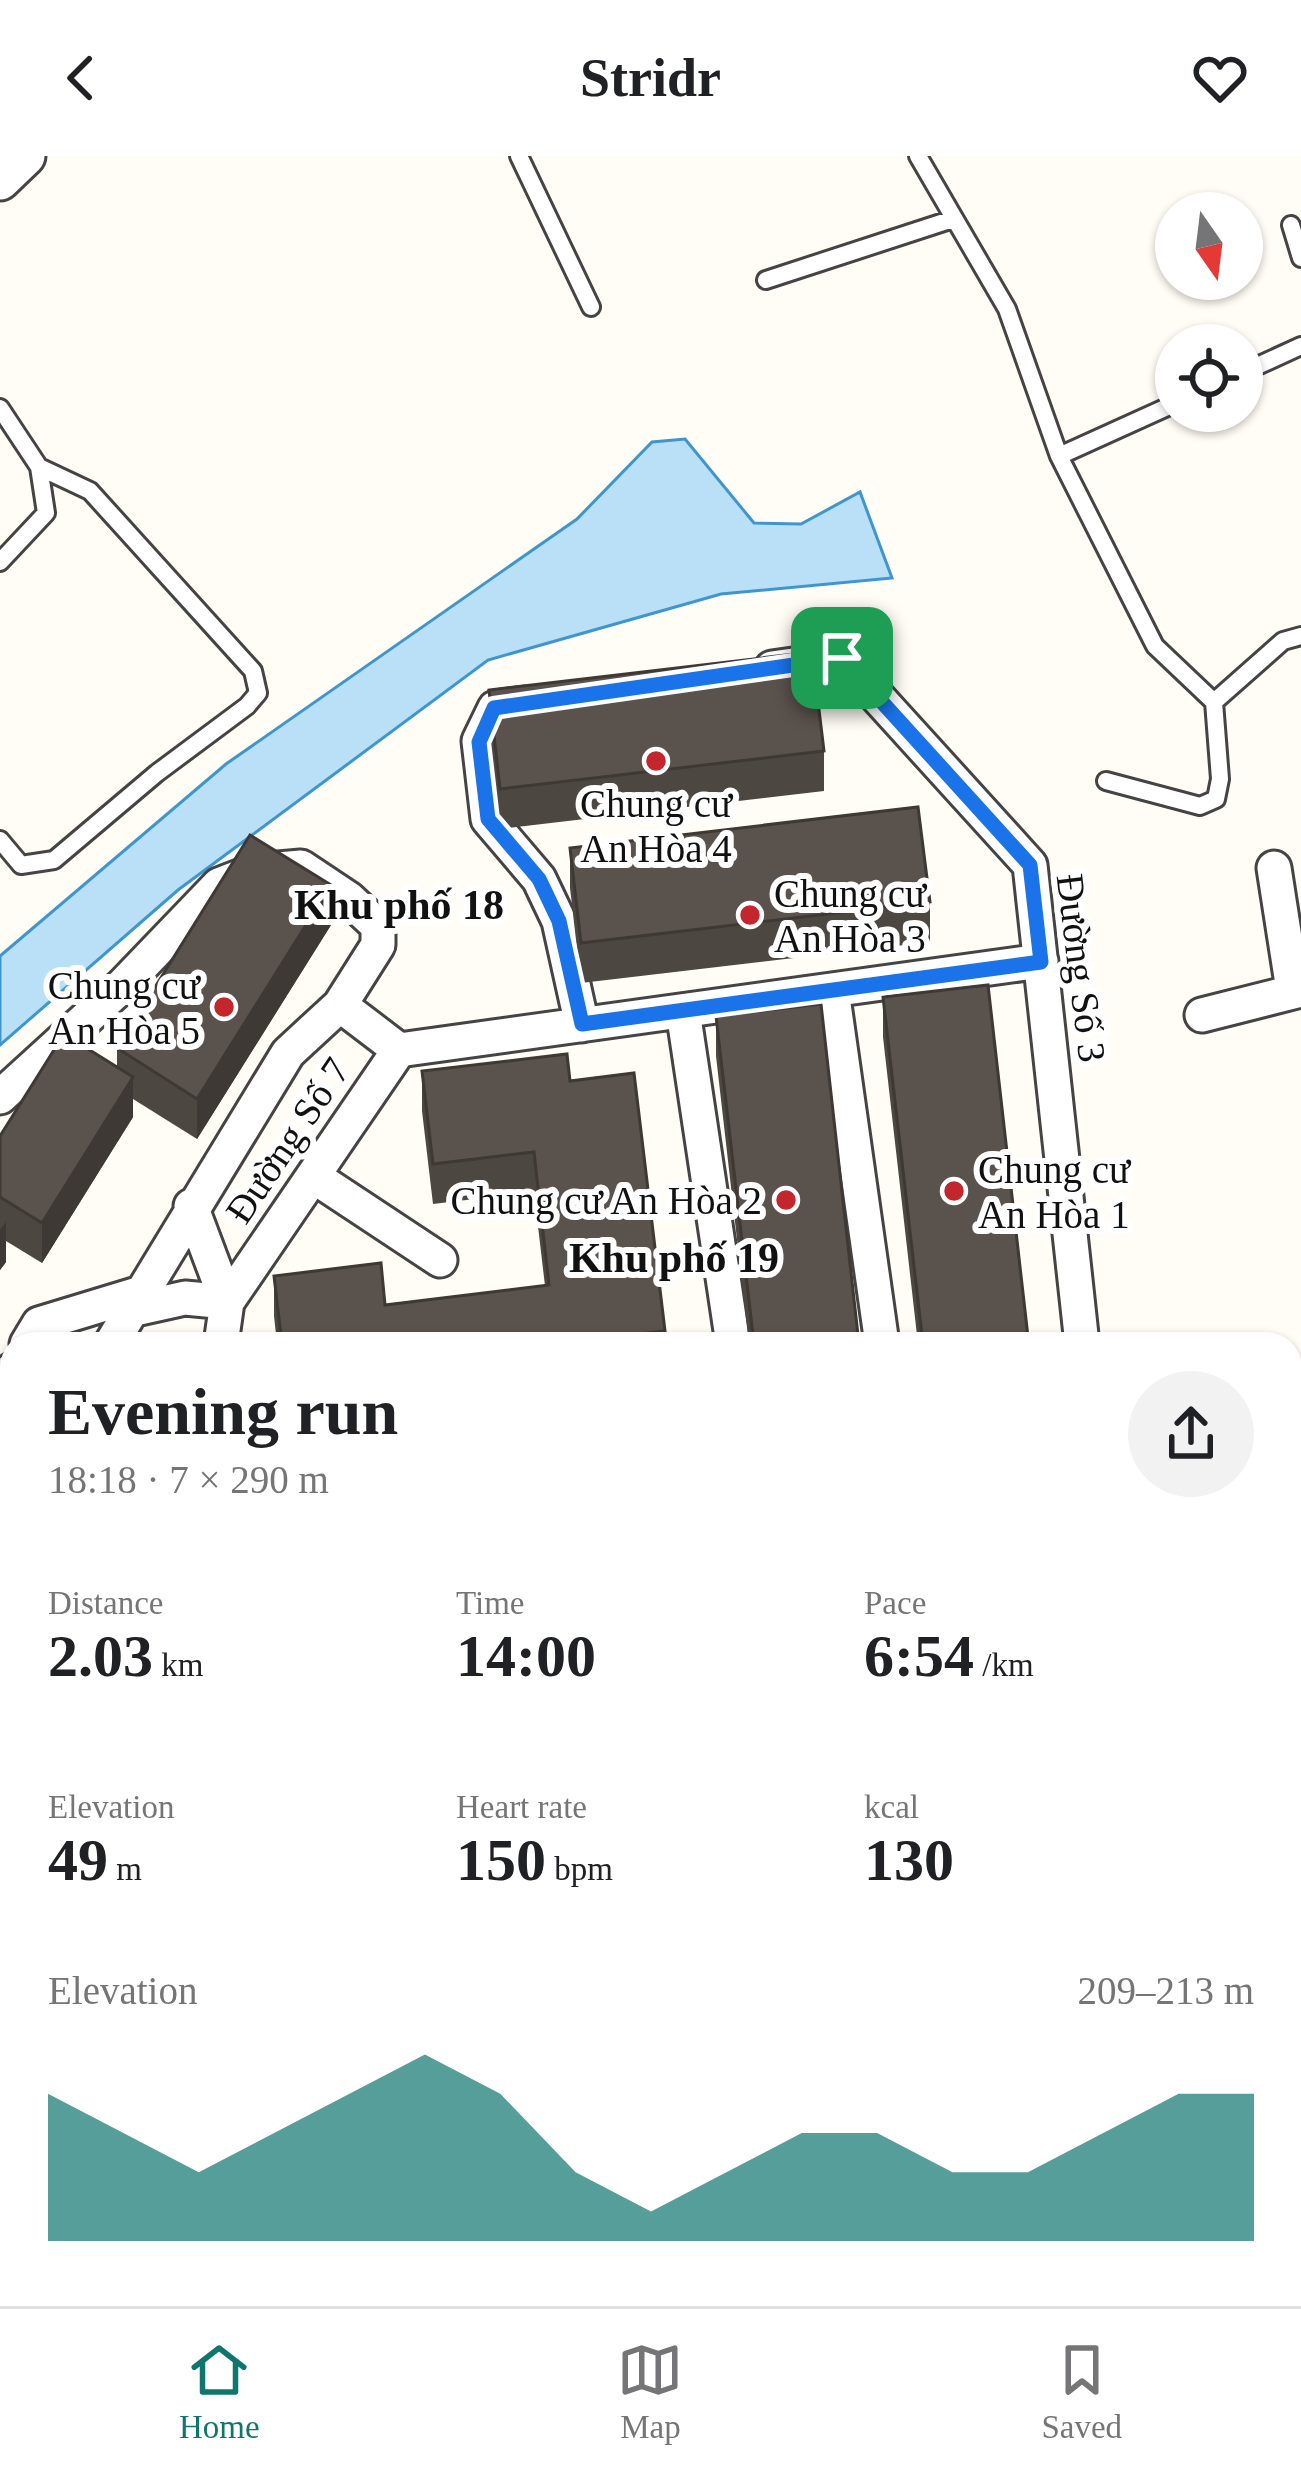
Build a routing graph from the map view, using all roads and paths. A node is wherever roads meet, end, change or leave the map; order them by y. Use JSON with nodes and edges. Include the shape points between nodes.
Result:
{"nodes":[{"id":1,"x":25,"y":156,"type":"edge"},
{"id":2,"x":519,"y":156,"type":"edge"},
{"id":3,"x":941,"y":156,"type":"edge"},
{"id":4,"x":920,"y":160,"type":"edge"},
{"id":5,"x":0,"y":180,"type":"edge"},
{"id":6,"x":953,"y":219,"type":"junction"},
{"id":7,"x":1291,"y":225,"type":"dead end"},
{"id":8,"x":1301,"y":258,"type":"edge"},
{"id":9,"x":766,"y":280,"type":"dead end"},
{"id":10,"x":591,"y":308,"type":"dead end"},
{"id":11,"x":1301,"y":346,"type":"edge"},
{"id":12,"x":1263,"y":363,"type":"edge"},
{"id":13,"x":0,"y":408,"type":"edge"},
{"id":14,"x":1155,"y":413,"type":"edge"},
{"id":15,"x":1059,"y":456,"type":"junction"},
{"id":16,"x":39,"y":466,"type":"junction"},
{"id":17,"x":0,"y":562,"type":"edge"},
{"id":18,"x":1301,"y":636,"type":"edge"},
{"id":19,"x":729,"y":674,"type":"edge"},
{"id":20,"x":551,"y":700,"type":"edge"},
{"id":21,"x":1214,"y":703,"type":"junction"},
{"id":22,"x":1106,"y":782,"type":"dead end"},
{"id":23,"x":0,"y":840,"type":"edge"},
{"id":24,"x":1274,"y":868,"type":"dead end"},
{"id":25,"x":1041,"y":962,"type":"junction"},
{"id":26,"x":832,"y":990,"type":"junction"},
{"id":27,"x":1297,"y":990,"type":"edge"},
{"id":28,"x":340,"y":1005,"type":"junction"},
{"id":29,"x":682,"y":1011,"type":"junction"},
{"id":30,"x":1202,"y":1015,"type":"dead end"},
{"id":31,"x":582,"y":1024,"type":"junction"},
{"id":32,"x":399,"y":1050,"type":"junction"},
{"id":33,"x":0,"y":1097,"type":"edge"},
{"id":34,"x":313,"y":1176,"type":"junction"},
{"id":35,"x":191,"y":1206,"type":"junction"},
{"id":36,"x":440,"y":1260,"type":"dead end"},
{"id":37,"x":136,"y":1301,"type":"junction"},
{"id":38,"x":227,"y":1302,"type":"junction"},
{"id":39,"x":34,"y":1332,"type":"edge"},
{"id":40,"x":118,"y":1332,"type":"edge"},
{"id":41,"x":223,"y":1332,"type":"edge"},
{"id":42,"x":731,"y":1332,"type":"edge"},
{"id":43,"x":880,"y":1332,"type":"edge"},
{"id":44,"x":1081,"y":1332,"type":"edge"}],
"edges":[{"from":1,"to":5,"type":"street"},
{"from":2,"to":10,"type":"lane"},
{"from":3,"to":4,"type":"lane"},
{"from":4,"to":6,"type":"lane"},
{"from":6,"to":9,"type":"lane"},
{"from":6,"to":15,"type":"lane","via":[[1007,309]]},
{"from":7,"to":8,"type":"lane"},
{"from":11,"to":12,"type":"lane"},
{"from":13,"to":16,"type":"lane"},
{"from":14,"to":15,"type":"lane"},
{"from":15,"to":21,"type":"lane","via":[[1155,646]]},
{"from":16,"to":17,"type":"lane","via":[[46,513]]},
{"from":16,"to":23,"type":"lane","via":[[90,491],[253,671],[258,693],[54,860],[22,865]]},
{"from":18,"to":21,"type":"lane","via":[[1283,641]]},
{"from":19,"to":25,"type":"street","name":"Đường Số 3","via":[[842,658],[1030,865]]},
{"from":20,"to":31,"type":"street","via":[[494,708],[479,742],[488,819],[539,879],[559,921]]},
{"from":21,"to":22,"type":"lane","via":[[1216,799],[1200,806]]},
{"from":24,"to":27,"type":"street"},
{"from":25,"to":26,"type":"street","name":"Đường Số 7"},
{"from":25,"to":44,"type":"street","name":"Đường Số 3"},
{"from":26,"to":29,"type":"street","name":"Đường Số 7"},
{"from":26,"to":43,"type":"street"},
{"from":27,"to":30,"type":"street"},
{"from":28,"to":32,"type":"street"},
{"from":28,"to":33,"type":"street","via":[[378,945],[378,926],[301,867],[255,871],[219,885]]},
{"from":28,"to":35,"type":"street","via":[[288,1053]]},
{"from":29,"to":31,"type":"street","name":"Đường Số 7"},
{"from":29,"to":42,"type":"street"},
{"from":31,"to":32,"type":"street","name":"Đường Số 7"},
{"from":32,"to":34,"type":"street","name":"Đường Số 7"},
{"from":34,"to":36,"type":"street"},
{"from":34,"to":38,"type":"street","name":"Đường Số 7"},
{"from":35,"to":37,"type":"street"},
{"from":35,"to":38,"type":"street"},
{"from":37,"to":38,"type":"street"},
{"from":37,"to":39,"type":"street","via":[[39,1324]]},
{"from":37,"to":40,"type":"street"},
{"from":38,"to":41,"type":"street","name":"Đường Số 7"}]}
